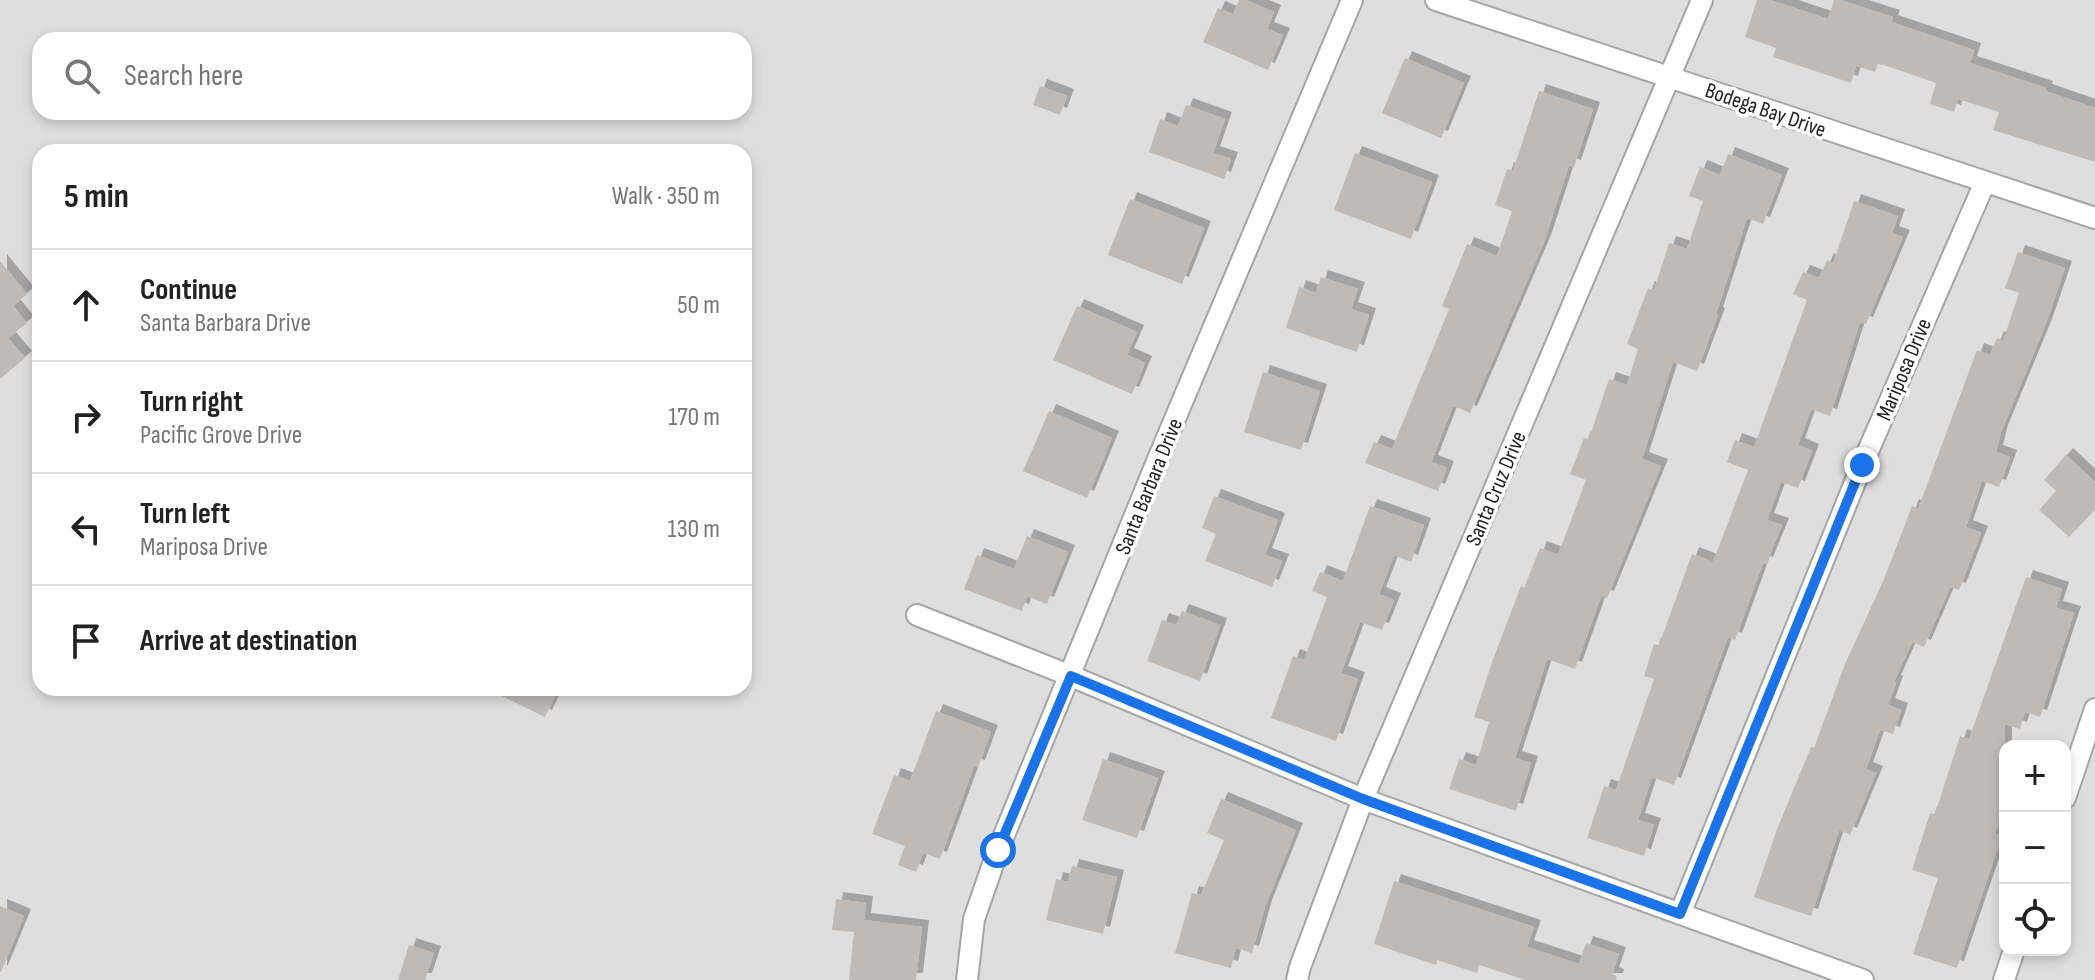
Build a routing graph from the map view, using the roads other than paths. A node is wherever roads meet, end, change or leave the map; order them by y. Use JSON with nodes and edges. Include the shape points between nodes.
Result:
{"nodes":[{"id":1,"x":1352,"y":0,"type":"edge"},
{"id":2,"x":1436,"y":0,"type":"edge"},
{"id":3,"x":1702,"y":0,"type":"edge"},
{"id":4,"x":1670,"y":76,"type":"junction"},
{"id":5,"x":1985,"y":182,"type":"junction"},
{"id":6,"x":2095,"y":218,"type":"edge"},
{"id":7,"x":917,"y":615,"type":"dead end"},
{"id":8,"x":1071,"y":676,"type":"junction"},
{"id":9,"x":2095,"y":709,"type":"edge"},
{"id":10,"x":2071,"y":780,"type":"edge"},
{"id":11,"x":1363,"y":799,"type":"junction"},
{"id":12,"x":1680,"y":914,"type":"junction"},
{"id":13,"x":2012,"y":956,"type":"edge"},
{"id":14,"x":967,"y":980,"type":"edge"},
{"id":15,"x":1297,"y":980,"type":"edge"},
{"id":16,"x":1863,"y":980,"type":"edge"},
{"id":17,"x":2004,"y":980,"type":"edge"}],
"edges":[{"from":1,"to":8,"type":"street","name":"Santa Barbara Drive"},
{"from":2,"to":4,"type":"street","name":"Bodega Bay Drive"},
{"from":3,"to":4,"type":"street","name":"Santa Cruz Drive"},
{"from":4,"to":5,"type":"street","name":"Bodega Bay Drive"},
{"from":4,"to":11,"type":"street","name":"Santa Cruz Drive"},
{"from":5,"to":6,"type":"street","name":"Bodega Bay Drive"},
{"from":5,"to":12,"type":"street","name":"Mariposa Drive","via":[[1862,465]]},
{"from":7,"to":8,"type":"street"},
{"from":8,"to":11,"type":"street"},
{"from":8,"to":14,"type":"street","name":"Santa Barbara Drive","via":[[974,919]]},
{"from":9,"to":10,"type":"street"},
{"from":11,"to":12,"type":"street"},
{"from":11,"to":15,"type":"street","name":"Santa Cruz Drive"},
{"from":12,"to":16,"type":"street"},
{"from":13,"to":17,"type":"street"}]}
